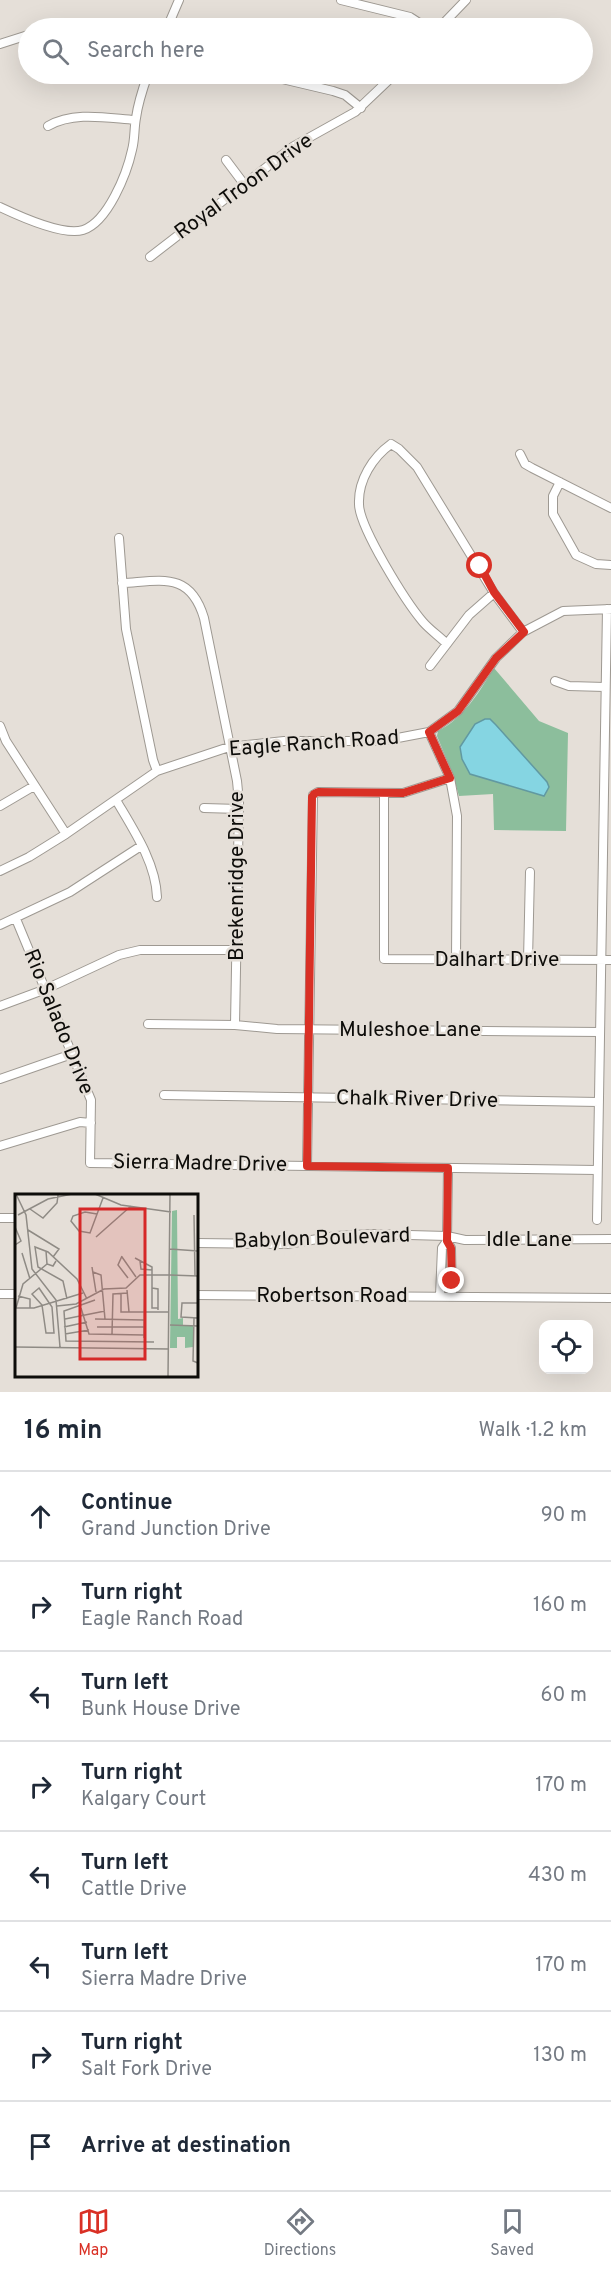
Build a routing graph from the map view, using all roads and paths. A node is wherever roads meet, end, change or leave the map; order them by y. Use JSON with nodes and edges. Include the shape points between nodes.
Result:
{"nodes":[{"id":1,"x":179,"y":0,"type":"edge"},
{"id":2,"x":341,"y":0,"type":"edge"},
{"id":3,"x":466,"y":0,"type":"edge"},
{"id":4,"x":171,"y":18,"type":"edge"},
{"id":5,"x":412,"y":18,"type":"edge"},
{"id":6,"x":449,"y":18,"type":"edge"},
{"id":7,"x":18,"y":39,"type":"edge"},
{"id":8,"x":0,"y":44,"type":"edge"},
{"id":9,"x":145,"y":84,"type":"edge"},
{"id":10,"x":303,"y":84,"type":"edge"},
{"id":11,"x":385,"y":84,"type":"edge"},
{"id":12,"x":361,"y":108,"type":"junction"},
{"id":13,"x":135,"y":120,"type":"junction"},
{"id":14,"x":48,"y":126,"type":"dead end"},
{"id":15,"x":226,"y":160,"type":"dead end"},
{"id":16,"x":244,"y":184,"type":"junction"},
{"id":17,"x":0,"y":207,"type":"edge"},
{"id":18,"x":150,"y":257,"type":"dead end"},
{"id":19,"x":520,"y":454,"type":"dead end"},
{"id":20,"x":560,"y":482,"type":"junction"},
{"id":21,"x":611,"y":508,"type":"edge"},
{"id":22,"x":119,"y":538,"type":"dead end"},
{"id":23,"x":611,"y":565,"type":"edge"},
{"id":24,"x":122,"y":582,"type":"junction"},
{"id":25,"x":494,"y":592,"type":"junction"},
{"id":26,"x":609,"y":609,"type":"edge"},
{"id":27,"x":524,"y":632,"type":"junction"},
{"id":28,"x":447,"y":644,"type":"junction"},
{"id":29,"x":430,"y":666,"type":"dead end"},
{"id":30,"x":555,"y":681,"type":"dead end"},
{"id":31,"x":605,"y":687,"type":"junction"},
{"id":32,"x":0,"y":726,"type":"edge"},
{"id":33,"x":429,"y":732,"type":"junction"},
{"id":34,"x":230,"y":747,"type":"junction"},
{"id":35,"x":157,"y":771,"type":"junction"},
{"id":36,"x":450,"y":778,"type":"junction"},
{"id":37,"x":34,"y":786,"type":"junction"},
{"id":38,"x":384,"y":794,"type":"junction"},
{"id":39,"x":116,"y":801,"type":"junction"},
{"id":40,"x":0,"y":806,"type":"edge"},
{"id":41,"x":204,"y":808,"type":"dead end"},
{"id":42,"x":239,"y":808,"type":"junction"},
{"id":43,"x":66,"y":834,"type":"junction"},
{"id":44,"x":141,"y":846,"type":"junction"},
{"id":45,"x":0,"y":870,"type":"edge"},
{"id":46,"x":530,"y":872,"type":"dead end"},
{"id":47,"x":157,"y":897,"type":"dead end"},
{"id":48,"x":16,"y":919,"type":"junction"},
{"id":49,"x":0,"y":925,"type":"edge"},
{"id":50,"x":237,"y":950,"type":"junction"},
{"id":51,"x":456,"y":959,"type":"junction"},
{"id":52,"x":528,"y":960,"type":"junction"},
{"id":53,"x":601,"y":960,"type":"junction"},
{"id":54,"x":611,"y":960,"type":"edge"},
{"id":55,"x":46,"y":989,"type":"junction"},
{"id":56,"x":0,"y":1006,"type":"edge"},
{"id":57,"x":148,"y":1024,"type":"dead end"},
{"id":58,"x":235,"y":1025,"type":"junction"},
{"id":59,"x":308,"y":1029,"type":"junction"},
{"id":60,"x":600,"y":1032,"type":"junction"},
{"id":61,"x":72,"y":1054,"type":"junction"},
{"id":62,"x":0,"y":1079,"type":"edge"},
{"id":63,"x":164,"y":1095,"type":"dead end"},
{"id":64,"x":307,"y":1098,"type":"junction"},
{"id":65,"x":599,"y":1102,"type":"junction"},
{"id":66,"x":91,"y":1122,"type":"junction"},
{"id":67,"x":0,"y":1146,"type":"edge"},
{"id":68,"x":90,"y":1162,"type":"joint"},
{"id":69,"x":307,"y":1166,"type":"junction"},
{"id":70,"x":448,"y":1168,"type":"junction"},
{"id":71,"x":597,"y":1170,"type":"junction"},
{"id":72,"x":597,"y":1220,"type":"dead end"},
{"id":73,"x":447,"y":1239,"type":"junction"},
{"id":74,"x":611,"y":1239,"type":"edge"},
{"id":75,"x":198,"y":1243,"type":"edge"},
{"id":76,"x":198,"y":1295,"type":"edge"},
{"id":77,"x":440,"y":1296,"type":"junction"},
{"id":78,"x":452,"y":1296,"type":"junction"},
{"id":79,"x":611,"y":1298,"type":"edge"}],
"edges":[{"from":1,"to":4,"type":"street"},
{"from":2,"to":5,"type":"street"},
{"from":3,"to":6,"type":"street"},
{"from":7,"to":8,"type":"street"},
{"from":9,"to":13,"type":"street"},
{"from":10,"to":12,"type":"street","via":[[345,95]]},
{"from":11,"to":12,"type":"street","name":"Royal Troon Drive"},
{"from":12,"to":16,"type":"street","name":"Royal Troon Drive","via":[[294,146]]},
{"from":13,"to":14,"type":"street","via":[[79,117]]},
{"from":13,"to":17,"type":"street","via":[[133,146],[124,173],[108,207],[93,225],[82,230],[62,229]]},
{"from":15,"to":16,"type":"street"},
{"from":16,"to":18,"type":"street","name":"Royal Troon Drive"},
{"from":19,"to":20,"type":"street","via":[[525,464]]},
{"from":20,"to":21,"type":"street"},
{"from":20,"to":23,"type":"street","via":[[553,496],[553,514],[576,555],[596,564]]},
{"from":22,"to":24,"type":"street"},
{"from":24,"to":34,"type":"street","name":"Brekenridge Drive","via":[[177,582],[186,586],[199,602]]},
{"from":24,"to":35,"type":"street","via":[[126,629]]},
{"from":25,"to":27,"type":"street"},
{"from":25,"to":28,"type":"street","via":[[469,615]]},
{"from":25,"to":28,"type":"street","via":[[417,467],[391,441],[365,475],[358,502],[361,518],[416,613]]},
{"from":26,"to":27,"type":"street","name":"Eagle Ranch Road","via":[[563,611]]},
{"from":26,"to":31,"type":"street"},
{"from":27,"to":33,"type":"street","name":"Eagle Ranch Road","via":[[496,658],[458,711]]},
{"from":28,"to":29,"type":"street"},
{"from":30,"to":31,"type":"street","via":[[569,687]]},
{"from":31,"to":53,"type":"street"},
{"from":32,"to":37,"type":"street"},
{"from":33,"to":34,"type":"street","name":"Eagle Ranch Road","via":[[382,741],[284,741]]},
{"from":33,"to":36,"type":"street"},
{"from":34,"to":35,"type":"street","name":"Eagle Ranch Road"},
{"from":34,"to":42,"type":"street","name":"Brekenridge Drive"},
{"from":35,"to":39,"type":"street","name":"Eagle Ranch Road"},
{"from":36,"to":38,"type":"street","via":[[415,791]]},
{"from":36,"to":51,"type":"street","via":[[457,816]]},
{"from":37,"to":40,"type":"street"},
{"from":37,"to":43,"type":"street"},
{"from":38,"to":51,"type":"street","name":"Dalhart Drive","via":[[384,959]]},
{"from":38,"to":59,"type":"street","via":[[312,797]]},
{"from":39,"to":43,"type":"street","name":"Eagle Ranch Road"},
{"from":39,"to":44,"type":"street"},
{"from":41,"to":42,"type":"street"},
{"from":42,"to":50,"type":"street","name":"Brekenridge Drive"},
{"from":43,"to":45,"type":"street","name":"Eagle Ranch Road"},
{"from":44,"to":47,"type":"street","via":[[155,877]]},
{"from":44,"to":48,"type":"street","via":[[70,892]]},
{"from":46,"to":52,"type":"street"},
{"from":48,"to":49,"type":"street"},
{"from":48,"to":55,"type":"street","name":"Rio Salado Drive"},
{"from":50,"to":55,"type":"street","via":[[140,950],[119,955]]},
{"from":50,"to":58,"type":"street","name":"Brekenridge Drive"},
{"from":51,"to":52,"type":"street","name":"Dalhart Drive"},
{"from":52,"to":53,"type":"street","name":"Dalhart Drive"},
{"from":53,"to":54,"type":"street","name":"Dalhart Drive"},
{"from":53,"to":60,"type":"street"},
{"from":55,"to":56,"type":"street"},
{"from":55,"to":61,"type":"street","name":"Rio Salado Drive"},
{"from":57,"to":58,"type":"street","name":"Muleshoe Lane"},
{"from":58,"to":59,"type":"street","name":"Muleshoe Lane"},
{"from":59,"to":60,"type":"street","name":"Muleshoe Lane"},
{"from":59,"to":64,"type":"street"},
{"from":60,"to":65,"type":"street"},
{"from":61,"to":62,"type":"street"},
{"from":61,"to":66,"type":"street","name":"Rio Salado Drive","via":[[91,1100]]},
{"from":63,"to":64,"type":"street","name":"Chalk River Drive"},
{"from":64,"to":65,"type":"street","name":"Chalk River Drive"},
{"from":64,"to":69,"type":"street"},
{"from":65,"to":71,"type":"street"},
{"from":66,"to":67,"type":"street"},
{"from":66,"to":68,"type":"street","name":"Rio Salado Drive"},
{"from":68,"to":69,"type":"street","name":"Sierra Madre Drive"},
{"from":69,"to":70,"type":"street","name":"Sierra Madre Drive"},
{"from":70,"to":71,"type":"street","name":"Sierra Madre Drive"},
{"from":70,"to":73,"type":"street"},
{"from":71,"to":72,"type":"street"},
{"from":73,"to":74,"type":"street","name":"Idle Lane"},
{"from":73,"to":75,"type":"street","name":"Babylon Boulevard","via":[[336,1236],[287,1244]]},
{"from":73,"to":77,"type":"street","via":[[442,1248]]},
{"from":73,"to":78,"type":"street","via":[[451,1248]]},
{"from":76,"to":77,"type":"street","name":"Robertson Road"},
{"from":77,"to":78,"type":"street","name":"Robertson Road"},
{"from":78,"to":79,"type":"street","name":"Robertson Road"}]}
